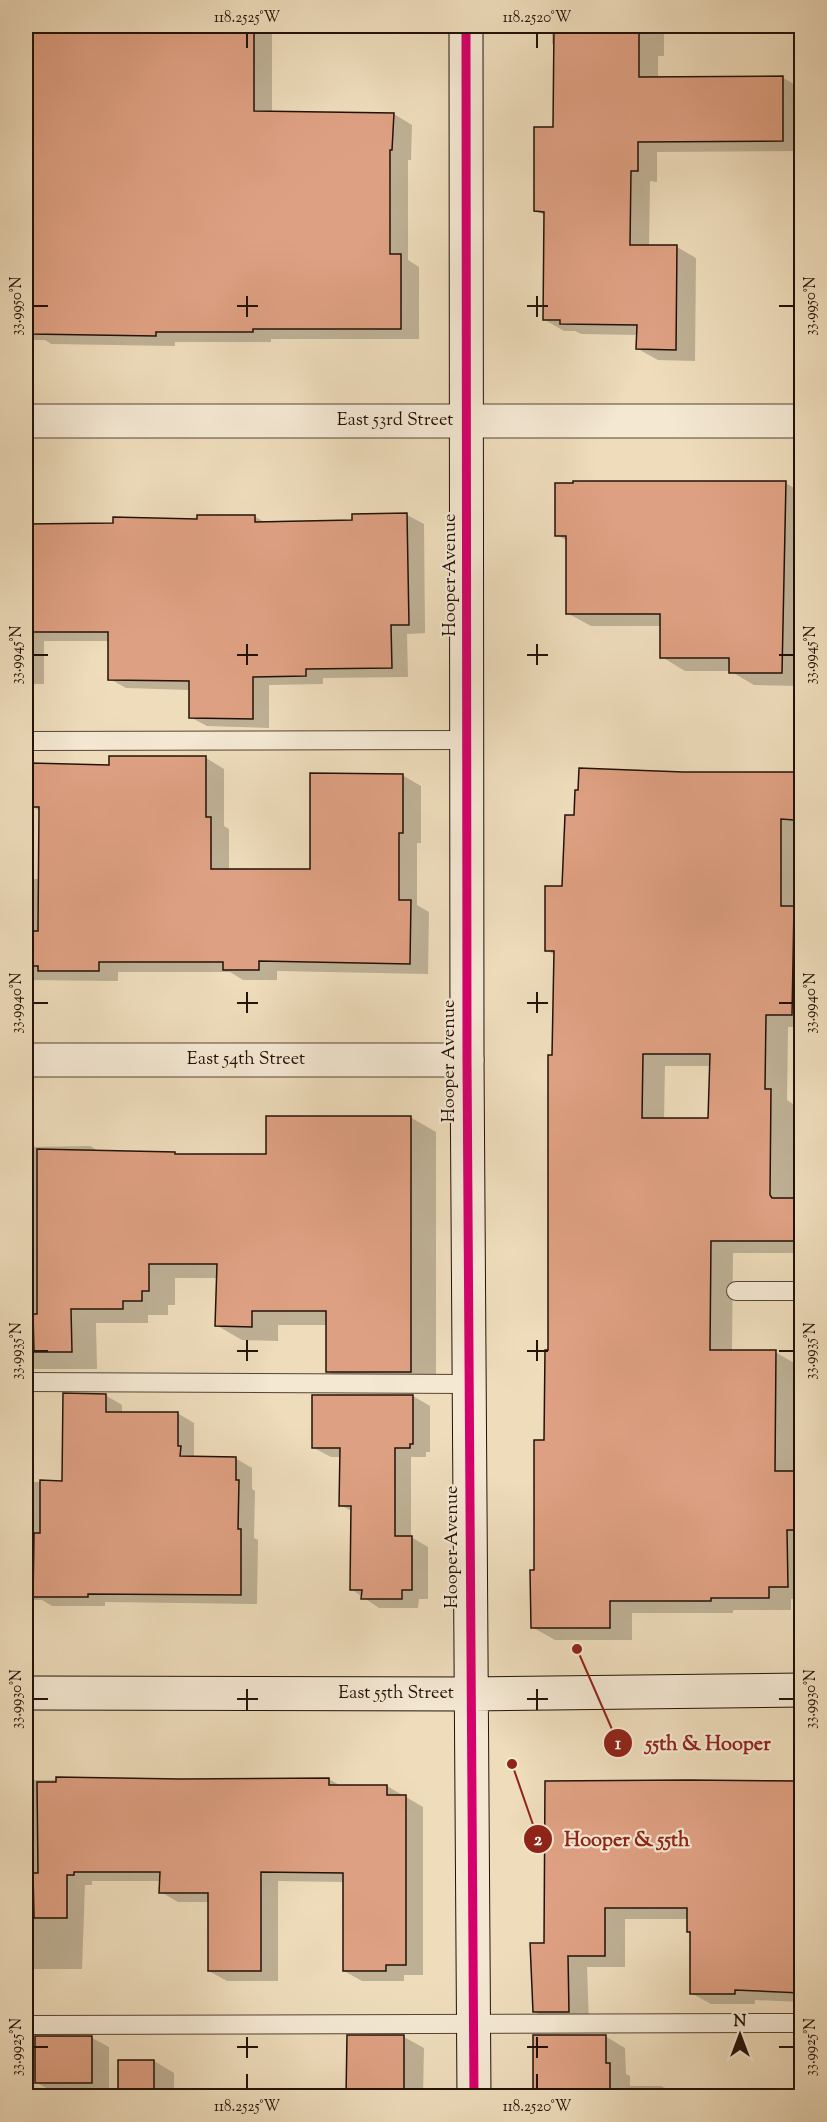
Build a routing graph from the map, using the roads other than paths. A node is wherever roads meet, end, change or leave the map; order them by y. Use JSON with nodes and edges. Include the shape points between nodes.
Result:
{"nodes":[{"id":1,"x":466,"y":26,"type":"edge"},
{"id":2,"x":26,"y":421,"type":"edge"},
{"id":3,"x":466,"y":421,"type":"junction"},
{"id":4,"x":801,"y":421,"type":"edge"},
{"id":5,"x":468,"y":740,"type":"junction"},
{"id":6,"x":26,"y":741,"type":"edge"},
{"id":7,"x":26,"y":1060,"type":"edge"},
{"id":8,"x":466,"y":1060,"type":"junction"},
{"id":9,"x":736,"y":1291,"type":"dead end"},
{"id":10,"x":801,"y":1291,"type":"edge"},
{"id":11,"x":26,"y":1382,"type":"edge"},
{"id":12,"x":468,"y":1384,"type":"junction"},
{"id":13,"x":801,"y":1690,"type":"edge"},
{"id":14,"x":26,"y":1693,"type":"edge"},
{"id":15,"x":471,"y":1694,"type":"junction"},
{"id":16,"x":801,"y":2022,"type":"edge"},
{"id":17,"x":26,"y":2025,"type":"edge"},
{"id":18,"x":473,"y":2025,"type":"junction"},
{"id":19,"x":474,"y":2097,"type":"edge"}],
"edges":[{"from":1,"to":3,"type":"street","name":"Hooper Avenue"},
{"from":2,"to":3,"type":"street","name":"East 53rd Street"},
{"from":3,"to":4,"type":"street","name":"East 53rd Street"},
{"from":3,"to":5,"type":"street","name":"Hooper Avenue"},
{"from":5,"to":6,"type":"lane"},
{"from":5,"to":8,"type":"street","name":"Hooper Avenue"},
{"from":7,"to":8,"type":"street","name":"East 54th Street"},
{"from":8,"to":12,"type":"street","name":"Hooper Avenue"},
{"from":9,"to":10,"type":"lane"},
{"from":11,"to":12,"type":"lane"},
{"from":12,"to":15,"type":"street","name":"Hooper Avenue"},
{"from":13,"to":15,"type":"street","name":"East 55th Street"},
{"from":14,"to":15,"type":"street","name":"East 55th Street"},
{"from":15,"to":18,"type":"street","name":"Hooper Avenue"},
{"from":16,"to":18,"type":"lane"},
{"from":17,"to":18,"type":"lane"},
{"from":18,"to":19,"type":"street","name":"Hooper Avenue"}]}
